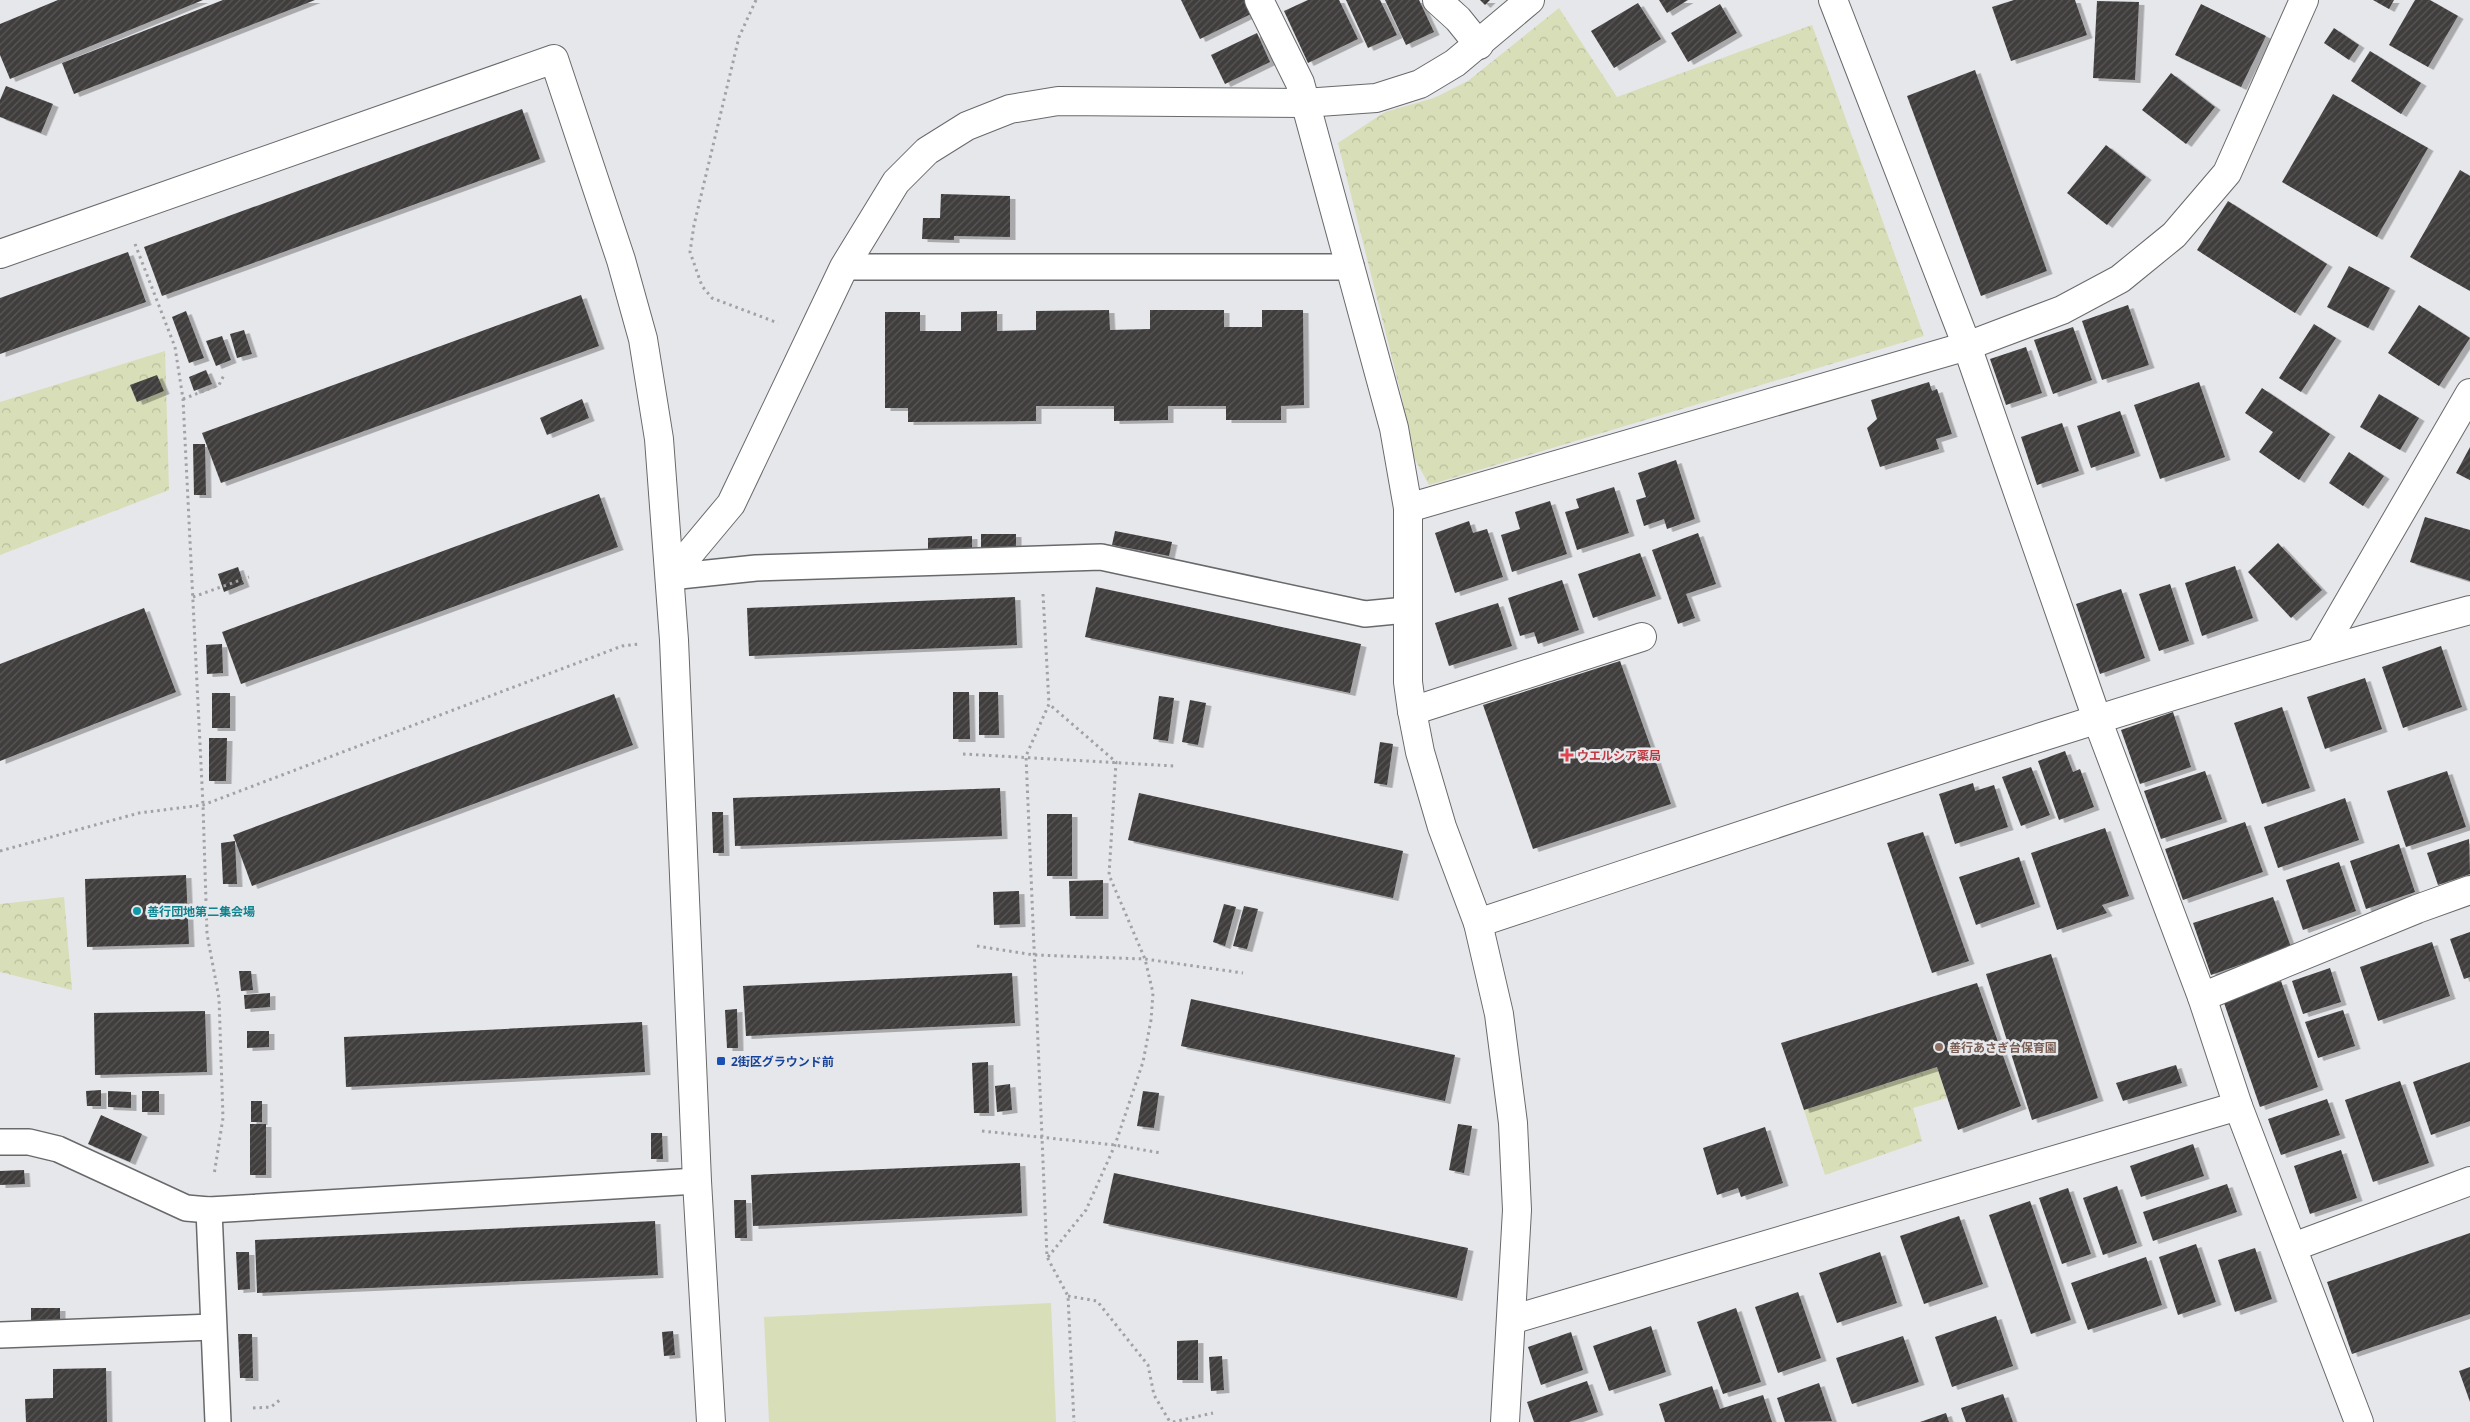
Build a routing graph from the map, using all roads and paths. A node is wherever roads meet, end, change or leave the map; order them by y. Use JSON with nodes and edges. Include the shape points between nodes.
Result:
{"nodes":[{"id":1,"x":756,"y":0,"type":"edge"},
{"id":2,"x":1259,"y":0,"type":"edge"},
{"id":3,"x":1437,"y":0,"type":"edge"},
{"id":4,"x":1530,"y":0,"type":"edge"},
{"id":5,"x":1833,"y":0,"type":"edge"},
{"id":6,"x":2304,"y":0,"type":"edge"},
{"id":7,"x":1479,"y":45,"type":"junction"},
{"id":8,"x":1304,"y":103,"type":"junction"},
{"id":9,"x":122,"y":211,"type":"junction"},
{"id":10,"x":0,"y":254,"type":"edge"},
{"id":11,"x":844,"y":267,"type":"junction"},
{"id":12,"x":1351,"y":267,"type":"junction"},
{"id":13,"x":810,"y":336,"type":"junction"},
{"id":14,"x":1967,"y":346,"type":"junction"},
{"id":15,"x":224,"y":375,"type":"dead end"},
{"id":16,"x":2470,"y":393,"type":"edge"},
{"id":17,"x":183,"y":398,"type":"junction"},
{"id":18,"x":1408,"y":508,"type":"junction"},
{"id":19,"x":1041,"y":558,"type":"junction"},
{"id":20,"x":249,"y":576,"type":"dead end"},
{"id":21,"x":670,"y":576,"type":"junction"},
{"id":22,"x":193,"y":597,"type":"junction"},
{"id":23,"x":1406,"y":610,"type":"junction"},
{"id":24,"x":2470,"y":610,"type":"edge"},
{"id":25,"x":1642,"y":637,"type":"dead end"},
{"id":26,"x":674,"y":640,"type":"junction"},
{"id":27,"x":2321,"y":650,"type":"junction"},
{"id":28,"x":1049,"y":704,"type":"junction"},
{"id":29,"x":1412,"y":712,"type":"junction"},
{"id":30,"x":2097,"y":718,"type":"junction"},
{"id":31,"x":963,"y":754,"type":"dead end"},
{"id":32,"x":1026,"y":756,"type":"junction"},
{"id":33,"x":1116,"y":762,"type":"junction"},
{"id":34,"x":1175,"y":766,"type":"dead end"},
{"id":35,"x":203,"y":805,"type":"junction"},
{"id":36,"x":0,"y":851,"type":"edge"},
{"id":37,"x":2470,"y":890,"type":"edge"},
{"id":38,"x":1478,"y":923,"type":"junction"},
{"id":39,"x":976,"y":946,"type":"dead end"},
{"id":40,"x":1034,"y":955,"type":"junction"},
{"id":41,"x":1145,"y":959,"type":"junction"},
{"id":42,"x":1243,"y":974,"type":"dead end"},
{"id":43,"x":2202,"y":997,"type":"junction"},
{"id":44,"x":2238,"y":1106,"type":"junction"},
{"id":45,"x":982,"y":1131,"type":"dead end"},
{"id":46,"x":1042,"y":1138,"type":"junction"},
{"id":47,"x":0,"y":1142,"type":"edge"},
{"id":48,"x":1115,"y":1145,"type":"junction"},
{"id":49,"x":1161,"y":1153,"type":"dead end"},
{"id":50,"x":697,"y":1181,"type":"junction"},
{"id":51,"x":2470,"y":1181,"type":"edge"},
{"id":52,"x":209,"y":1210,"type":"junction"},
{"id":53,"x":2293,"y":1247,"type":"junction"},
{"id":54,"x":1047,"y":1257,"type":"junction"},
{"id":55,"x":1068,"y":1296,"type":"junction"},
{"id":56,"x":1510,"y":1320,"type":"junction"},
{"id":57,"x":213,"y":1327,"type":"junction"},
{"id":58,"x":0,"y":1335,"type":"edge"},
{"id":59,"x":1213,"y":1413,"type":"dead end"},
{"id":60,"x":218,"y":1422,"type":"edge"},
{"id":61,"x":711,"y":1422,"type":"edge"},
{"id":62,"x":1074,"y":1422,"type":"edge"},
{"id":63,"x":1172,"y":1422,"type":"edge"},
{"id":64,"x":1505,"y":1422,"type":"edge"},
{"id":65,"x":2359,"y":1422,"type":"edge"}],
"edges":[{"from":1,"to":13,"type":"path","via":[[739,37],[690,252],[702,286],[712,298]]},
{"from":2,"to":8,"type":"street","via":[[1300,83]]},
{"from":3,"to":7,"type":"street"},
{"from":4,"to":7,"type":"street"},
{"from":5,"to":14,"type":"street"},
{"from":6,"to":14,"type":"street","via":[[2227,172],[2174,235],[2120,279],[2062,310]]},
{"from":7,"to":8,"type":"street","via":[[1420,84],[1376,98]]},
{"from":8,"to":11,"type":"street","via":[[1058,101],[1010,109],[967,126],[927,151],[896,182]]},
{"from":8,"to":12,"type":"street"},
{"from":9,"to":10,"type":"street"},
{"from":9,"to":17,"type":"path","via":[[175,347]]},
{"from":9,"to":21,"type":"street","via":[[554,59],[615,240],[643,338],[659,439]]},
{"from":11,"to":12,"type":"lane"},
{"from":11,"to":13,"type":"street"},
{"from":12,"to":18,"type":"street","via":[[1394,428]]},
{"from":13,"to":21,"type":"street","via":[[731,504]]},
{"from":14,"to":18,"type":"street"},
{"from":14,"to":30,"type":"street"},
{"from":15,"to":17,"type":"path","via":[[219,385]]},
{"from":16,"to":27,"type":"street"},
{"from":17,"to":22,"type":"path"},
{"from":18,"to":23,"type":"street"},
{"from":19,"to":21,"type":"lane","via":[[756,568]]},
{"from":19,"to":23,"type":"lane","via":[[1102,558],[1365,614]]},
{"from":19,"to":28,"type":"path"},
{"from":20,"to":22,"type":"path"},
{"from":21,"to":26,"type":"street"},
{"from":22,"to":35,"type":"path"},
{"from":23,"to":29,"type":"street"},
{"from":24,"to":27,"type":"street"},
{"from":25,"to":29,"type":"street"},
{"from":26,"to":35,"type":"path","via":[[622,646]]},
{"from":26,"to":50,"type":"street"},
{"from":27,"to":30,"type":"street"},
{"from":28,"to":32,"type":"path"},
{"from":28,"to":33,"type":"path"},
{"from":29,"to":38,"type":"street","via":[[1442,827]]},
{"from":30,"to":38,"type":"street"},
{"from":30,"to":43,"type":"street"},
{"from":31,"to":32,"type":"path"},
{"from":32,"to":33,"type":"path"},
{"from":32,"to":40,"type":"path"},
{"from":33,"to":34,"type":"path"},
{"from":33,"to":41,"type":"path","via":[[1109,875]]},
{"from":35,"to":36,"type":"path","via":[[139,813]]},
{"from":35,"to":52,"type":"path","via":[[207,934],[219,998],[223,1118]]},
{"from":37,"to":43,"type":"street"},
{"from":38,"to":56,"type":"street","via":[[1499,1014],[1513,1123],[1518,1210]]},
{"from":39,"to":40,"type":"path"},
{"from":40,"to":41,"type":"path"},
{"from":40,"to":46,"type":"path"},
{"from":41,"to":42,"type":"path"},
{"from":41,"to":48,"type":"path","via":[[1153,993],[1151,1020],[1143,1062]]},
{"from":43,"to":44,"type":"street"},
{"from":44,"to":53,"type":"street"},
{"from":44,"to":56,"type":"street"},
{"from":45,"to":46,"type":"path"},
{"from":46,"to":48,"type":"path"},
{"from":46,"to":54,"type":"path"},
{"from":47,"to":52,"type":"lane","via":[[30,1142],[58,1149],[186,1208]]},
{"from":48,"to":49,"type":"path"},
{"from":48,"to":54,"type":"path","via":[[1086,1210]]},
{"from":50,"to":52,"type":"lane"},
{"from":50,"to":61,"type":"street"},
{"from":51,"to":53,"type":"street"},
{"from":52,"to":57,"type":"lane"},
{"from":53,"to":65,"type":"street"},
{"from":54,"to":55,"type":"path"},
{"from":55,"to":62,"type":"path"},
{"from":55,"to":63,"type":"path","via":[[1098,1300],[1148,1366],[1154,1395]]},
{"from":56,"to":64,"type":"street"},
{"from":57,"to":58,"type":"lane"},
{"from":57,"to":60,"type":"lane"},
{"from":59,"to":63,"type":"path"}]}
